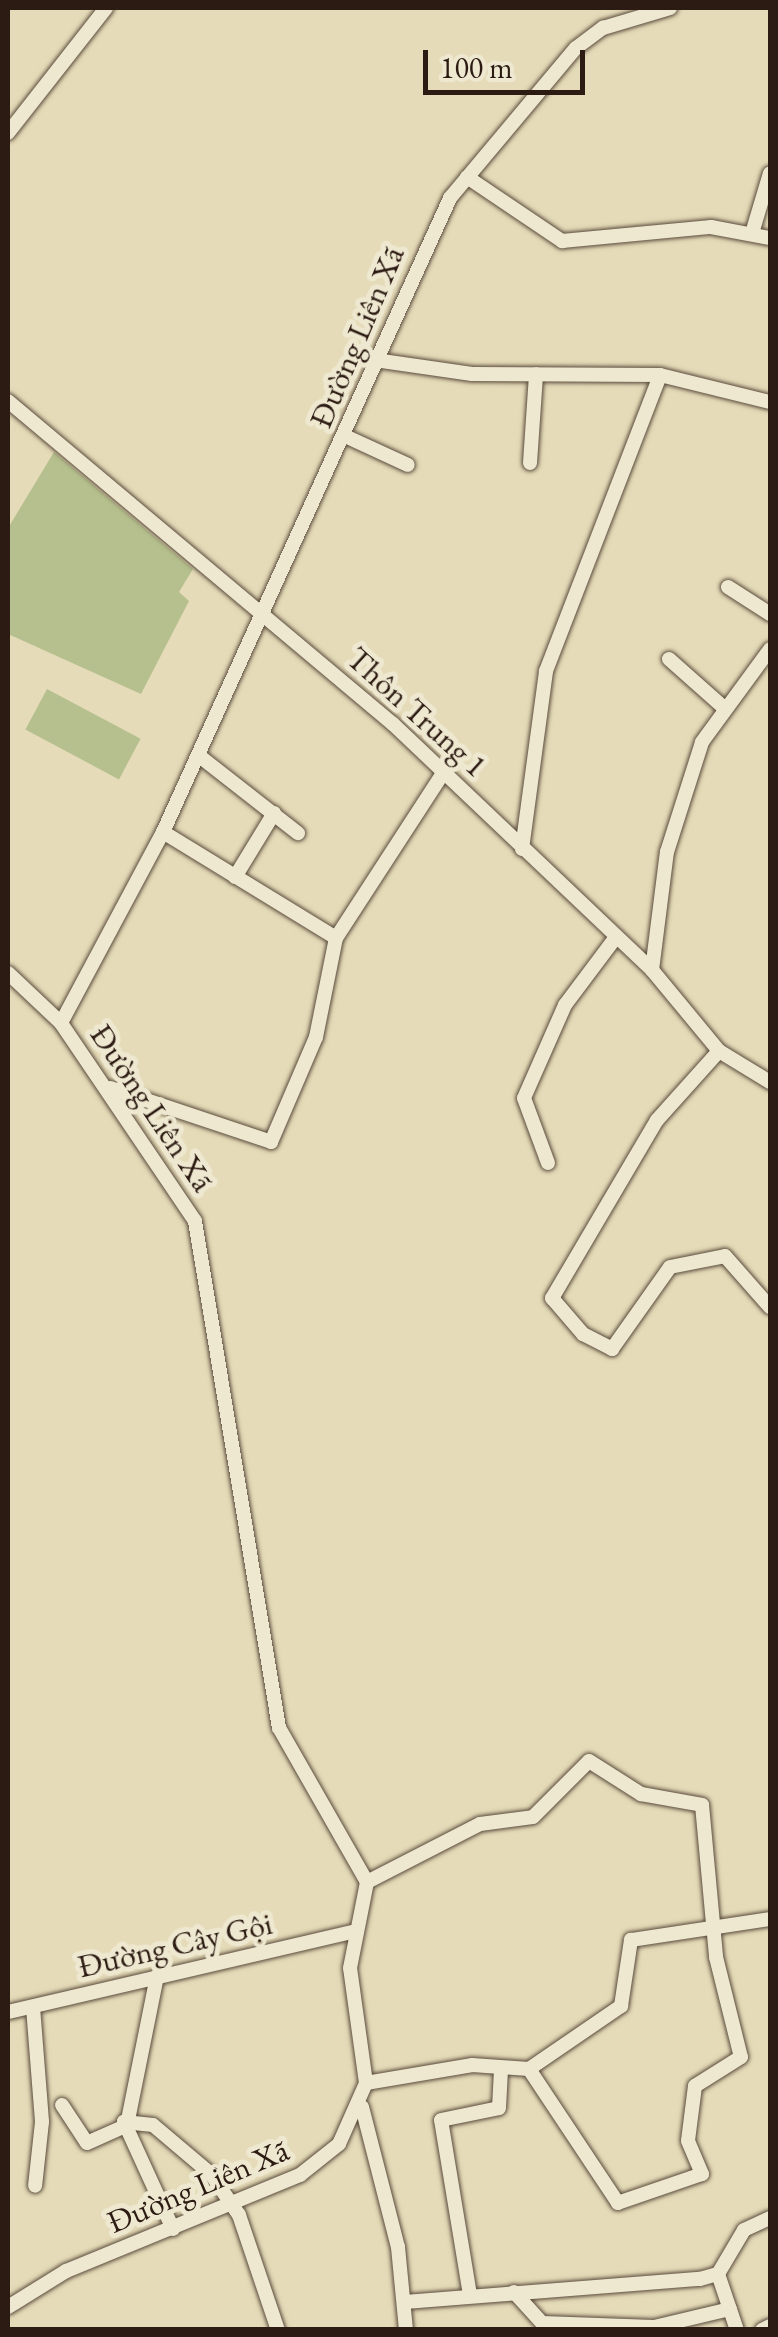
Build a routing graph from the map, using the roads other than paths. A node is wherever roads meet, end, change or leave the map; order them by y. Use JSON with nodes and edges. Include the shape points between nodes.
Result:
{"nodes":[{"id":1,"x":106,"y":8,"type":"edge"},
{"id":2,"x":666,"y":8,"type":"edge"},
{"id":3,"x":8,"y":133,"type":"edge"},
{"id":4,"x":770,"y":173,"type":"edge"},
{"id":5,"x":467,"y":177,"type":"junction"},
{"id":6,"x":753,"y":230,"type":"junction"},
{"id":7,"x":770,"y":238,"type":"edge"},
{"id":8,"x":375,"y":360,"type":"junction"},
{"id":9,"x":536,"y":374,"type":"junction"},
{"id":10,"x":660,"y":375,"type":"junction"},
{"id":11,"x":8,"y":401,"type":"edge"},
{"id":12,"x":770,"y":402,"type":"edge"},
{"id":13,"x":345,"y":436,"type":"junction"},
{"id":14,"x":530,"y":463,"type":"dead end"},
{"id":15,"x":408,"y":465,"type":"dead end"},
{"id":16,"x":728,"y":587,"type":"dead end"},
{"id":17,"x":262,"y":614,"type":"junction"},
{"id":18,"x":770,"y":614,"type":"edge"},
{"id":19,"x":770,"y":649,"type":"edge"},
{"id":20,"x":668,"y":659,"type":"dead end"},
{"id":21,"x":723,"y":707,"type":"junction"},
{"id":22,"x":198,"y":755,"type":"junction"},
{"id":23,"x":444,"y":773,"type":"junction"},
{"id":24,"x":274,"y":813,"type":"junction"},
{"id":25,"x":162,"y":832,"type":"junction"},
{"id":26,"x":298,"y":833,"type":"dead end"},
{"id":27,"x":522,"y":849,"type":"junction"},
{"id":28,"x":235,"y":877,"type":"junction"},
{"id":29,"x":616,"y":937,"type":"junction"},
{"id":30,"x":336,"y":938,"type":"junction"},
{"id":31,"x":652,"y":970,"type":"junction"},
{"id":32,"x":8,"y":972,"type":"edge"},
{"id":33,"x":61,"y":1023,"type":"junction"},
{"id":34,"x":719,"y":1051,"type":"junction"},
{"id":35,"x":770,"y":1082,"type":"edge"},
{"id":36,"x":110,"y":1088,"type":"junction"},
{"id":37,"x":548,"y":1164,"type":"dead end"},
{"id":38,"x":770,"y":1307,"type":"edge"},
{"id":39,"x":367,"y":1882,"type":"junction"},
{"id":40,"x":770,"y":1919,"type":"edge"},
{"id":41,"x":714,"y":1927,"type":"junction"},
{"id":42,"x":356,"y":1931,"type":"junction"},
{"id":43,"x":157,"y":1976,"type":"junction"},
{"id":44,"x":33,"y":2007,"type":"junction"},
{"id":45,"x":8,"y":2012,"type":"edge"},
{"id":46,"x":528,"y":2068,"type":"junction"},
{"id":47,"x":500,"y":2074,"type":"junction"},
{"id":48,"x":366,"y":2083,"type":"junction"},
{"id":49,"x":62,"y":2106,"type":"dead end"},
{"id":50,"x":362,"y":2106,"type":"junction"},
{"id":51,"x":124,"y":2124,"type":"junction"},
{"id":52,"x":35,"y":2186,"type":"dead end"},
{"id":53,"x":234,"y":2205,"type":"junction"},
{"id":54,"x":770,"y":2218,"type":"edge"},
{"id":55,"x":173,"y":2230,"type":"junction"},
{"id":56,"x":718,"y":2274,"type":"junction"},
{"id":57,"x":514,"y":2292,"type":"junction"},
{"id":58,"x":470,"y":2294,"type":"junction"},
{"id":59,"x":405,"y":2302,"type":"junction"},
{"id":60,"x":8,"y":2306,"type":"edge"},
{"id":61,"x":730,"y":2309,"type":"junction"},
{"id":62,"x":770,"y":2326,"type":"edge"},
{"id":63,"x":278,"y":2330,"type":"edge"},
{"id":64,"x":406,"y":2330,"type":"edge"},
{"id":65,"x":737,"y":2330,"type":"edge"},
{"id":66,"x":762,"y":2330,"type":"edge"}],
"edges":[{"from":1,"to":3,"type":"street"},
{"from":2,"to":5,"type":"street","name":"Đường Liên Xã","via":[[603,28],[576,48]]},
{"from":4,"to":6,"type":"street"},
{"from":5,"to":6,"type":"street","via":[[562,241]]},
{"from":5,"to":8,"type":"street","name":"Đường Liên Xã"},
{"from":6,"to":7,"type":"street"},
{"from":8,"to":9,"type":"street"},
{"from":8,"to":13,"type":"street","name":"Đường Liên Xã"},
{"from":9,"to":10,"type":"street"},
{"from":9,"to":14,"type":"street"},
{"from":10,"to":12,"type":"street"},
{"from":10,"to":27,"type":"street","via":[[546,671]]},
{"from":11,"to":17,"type":"street","name":"Thôn Trung 1"},
{"from":13,"to":15,"type":"street"},
{"from":13,"to":17,"type":"street","name":"Đường Liên Xã"},
{"from":16,"to":18,"type":"street"},
{"from":17,"to":22,"type":"street","name":"Đường Liên Xã"},
{"from":17,"to":23,"type":"street","name":"Thôn Trung 1"},
{"from":19,"to":21,"type":"street"},
{"from":20,"to":21,"type":"street"},
{"from":21,"to":31,"type":"street","via":[[667,852]]},
{"from":22,"to":24,"type":"street"},
{"from":22,"to":25,"type":"street","name":"Đường Liên Xã"},
{"from":23,"to":27,"type":"street","name":"Thôn Trung 1"},
{"from":23,"to":30,"type":"street"},
{"from":24,"to":26,"type":"street"},
{"from":24,"to":28,"type":"street"},
{"from":25,"to":28,"type":"street"},
{"from":25,"to":33,"type":"street","name":"Đường Liên Xã"},
{"from":27,"to":29,"type":"street","name":"Thôn Trung 1"},
{"from":28,"to":30,"type":"street"},
{"from":29,"to":31,"type":"street","name":"Thôn Trung 1"},
{"from":29,"to":37,"type":"street","via":[[565,1005],[524,1098]]},
{"from":30,"to":36,"type":"street","via":[[316,1037],[270,1142]]},
{"from":31,"to":34,"type":"street","name":"Thôn Trung 1"},
{"from":32,"to":33,"type":"street"},
{"from":33,"to":36,"type":"street","name":"Đường Liên Xã"},
{"from":34,"to":35,"type":"street","name":"Thôn Trung 1"},
{"from":34,"to":38,"type":"street","via":[[657,1120],[552,1298],[583,1334],[612,1348],[670,1267],[726,1256]]},
{"from":36,"to":39,"type":"street","name":"Đường Liên Xã","via":[[195,1221],[278,1728]]},
{"from":39,"to":41,"type":"street","via":[[480,1824],[533,1817],[589,1761],[641,1794],[702,1804]]},
{"from":39,"to":42,"type":"street","name":"Đường Liên Xã"},
{"from":40,"to":41,"type":"street"},
{"from":41,"to":46,"type":"street","via":[[631,1940],[621,2006]]},
{"from":41,"to":46,"type":"street","via":[[740,2057],[695,2086],[688,2141],[702,2165],[693,2182],[618,2202]]},
{"from":42,"to":43,"type":"street","name":"Đường Cây Gội"},
{"from":42,"to":48,"type":"street","name":"Đường Liên Xã","via":[[351,1982]]},
{"from":43,"to":44,"type":"street","name":"Đường Cây Gội"},
{"from":43,"to":51,"type":"street"},
{"from":44,"to":45,"type":"street","name":"Đường Cây Gội"},
{"from":44,"to":52,"type":"street","via":[[42,2122]]},
{"from":46,"to":47,"type":"street"},
{"from":47,"to":48,"type":"street","via":[[472,2065]]},
{"from":47,"to":58,"type":"street","via":[[499,2108],[441,2120]]},
{"from":48,"to":50,"type":"street","name":"Đường Liên Xã"},
{"from":49,"to":51,"type":"street","via":[[86,2143]]},
{"from":50,"to":53,"type":"street","name":"Đường Liên Xã","via":[[322,2160]]},
{"from":50,"to":59,"type":"street"},
{"from":51,"to":53,"type":"street","via":[[164,2132]]},
{"from":51,"to":55,"type":"street"},
{"from":53,"to":55,"type":"street","name":"Đường Liên Xã"},
{"from":53,"to":63,"type":"street"},
{"from":54,"to":56,"type":"street","via":[[744,2230]]},
{"from":55,"to":60,"type":"street","name":"Đường Liên Xã","via":[[66,2271]]},
{"from":56,"to":57,"type":"street","via":[[650,2288]]},
{"from":56,"to":61,"type":"street"},
{"from":57,"to":58,"type":"street"},
{"from":57,"to":61,"type":"street","via":[[542,2323],[654,2326]]},
{"from":58,"to":59,"type":"street"},
{"from":59,"to":64,"type":"street"},
{"from":61,"to":65,"type":"street"},
{"from":62,"to":66,"type":"street"}]}
